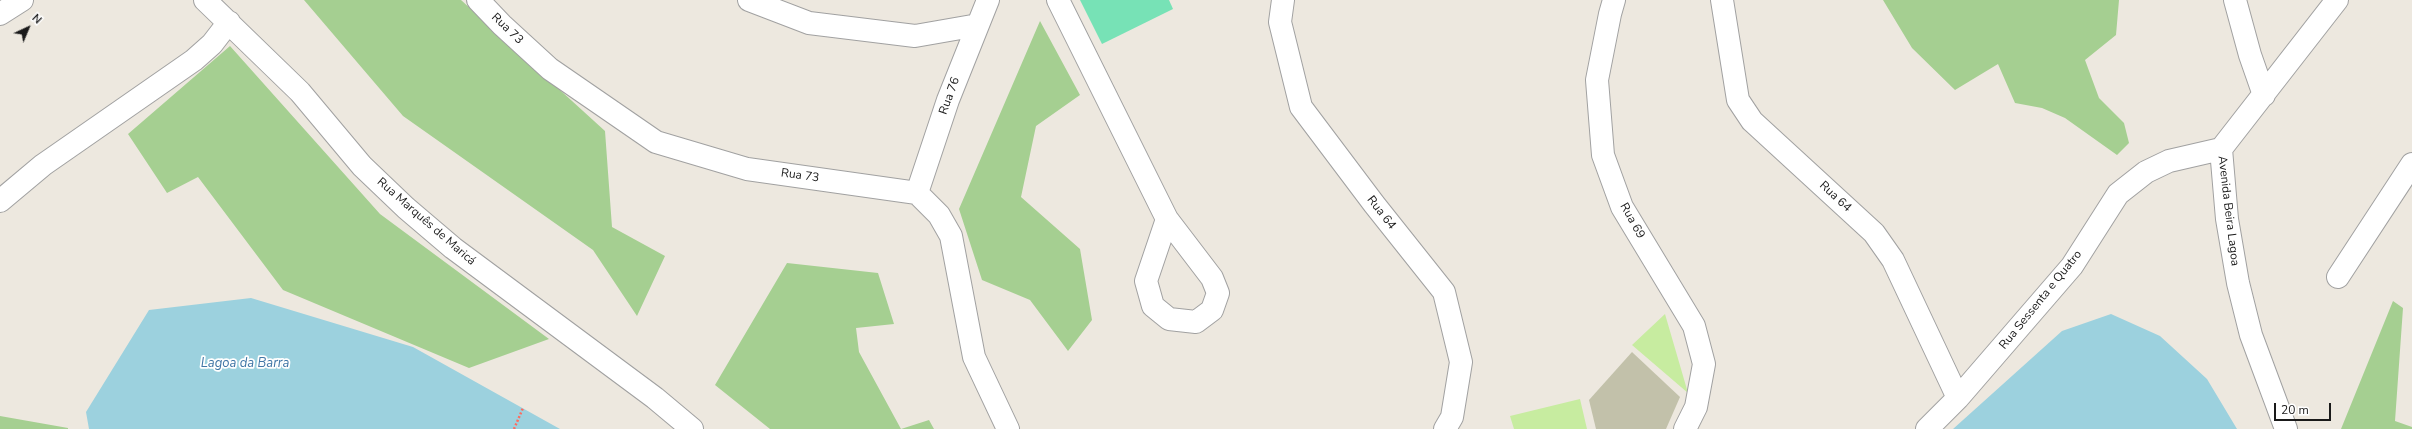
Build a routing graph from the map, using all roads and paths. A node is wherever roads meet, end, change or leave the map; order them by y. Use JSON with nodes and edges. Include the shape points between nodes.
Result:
{"nodes":[{"id":1,"x":22,"y":0,"type":"edge"},
{"id":2,"x":205,"y":0,"type":"edge"},
{"id":3,"x":478,"y":0,"type":"edge"},
{"id":4,"x":749,"y":0,"type":"edge"},
{"id":5,"x":988,"y":0,"type":"edge"},
{"id":6,"x":1058,"y":0,"type":"edge"},
{"id":7,"x":1283,"y":0,"type":"edge"},
{"id":8,"x":1614,"y":0,"type":"edge"},
{"id":9,"x":1722,"y":0,"type":"edge"},
{"id":10,"x":2235,"y":0,"type":"edge"},
{"id":11,"x":2337,"y":0,"type":"edge"},
{"id":12,"x":0,"y":14,"type":"edge"},
{"id":13,"x":229,"y":22,"type":"junction"},
{"id":14,"x":978,"y":25,"type":"junction"},
{"id":15,"x":2264,"y":95,"type":"junction"},
{"id":16,"x":2220,"y":149,"type":"junction"},
{"id":17,"x":2412,"y":164,"type":"edge"},
{"id":18,"x":917,"y":193,"type":"junction"},
{"id":19,"x":0,"y":200,"type":"edge"},
{"id":20,"x":1167,"y":219,"type":"dead end"},
{"id":21,"x":2338,"y":277,"type":"dead end"},
{"id":22,"x":1958,"y":398,"type":"junction"},
{"id":23,"x":523,"y":408,"type":"dead end"},
{"id":24,"x":514,"y":429,"type":"edge"},
{"id":25,"x":692,"y":429,"type":"edge"},
{"id":26,"x":1008,"y":429,"type":"edge"},
{"id":27,"x":1445,"y":429,"type":"edge"},
{"id":28,"x":1685,"y":429,"type":"edge"},
{"id":29,"x":1927,"y":429,"type":"edge"},
{"id":30,"x":2286,"y":429,"type":"edge"}],
"edges":[{"from":1,"to":12,"type":"street"},
{"from":2,"to":13,"type":"street","name":"Rua Marquês de Maricá"},
{"from":3,"to":18,"type":"street","name":"Rua 73","via":[[550,69],[656,142],[747,168]]},
{"from":4,"to":14,"type":"street","via":[[809,23],[915,36]]},
{"from":5,"to":14,"type":"street","name":"Rua 76"},
{"from":6,"to":20,"type":"street"},
{"from":7,"to":27,"type":"street","name":"Rua 64","via":[[1280,22],[1301,107],[1444,292],[1461,362],[1452,417]]},
{"from":8,"to":28,"type":"street","name":"Rua 69","via":[[1597,80],[1602,155],[1622,206],[1694,326],[1704,364],[1696,407]]},
{"from":9,"to":22,"type":"street","name":"Rua 64","via":[[1738,100],[1752,121],[1874,233],[1893,260]]},
{"from":10,"to":15,"type":"street"},
{"from":11,"to":15,"type":"street","name":"Avenida Beira Lagoa"},
{"from":13,"to":19,"type":"street","via":[[212,44],[194,60],[44,165]]},
{"from":13,"to":25,"type":"street","name":"Rua Marquês de Maricá","via":[[300,92],[362,166],[406,208],[453,248],[655,398]]},
{"from":14,"to":18,"type":"street","name":"Rua 76","via":[[948,100]]},
{"from":15,"to":16,"type":"street","name":"Avenida Beira Lagoa"},
{"from":16,"to":22,"type":"street","name":"Rua Sessenta e Quatro","via":[[2169,161],[2146,172],[2118,194],[2072,266]]},
{"from":16,"to":30,"type":"street","name":"Avenida Beira Lagoa","via":[[2227,219],[2250,336]]},
{"from":17,"to":21,"type":"street"},
{"from":18,"to":26,"type":"street","via":[[939,215],[951,236],[974,357]]},
{"from":22,"to":29,"type":"street","name":"Rua Sessenta e Quatro"},
{"from":23,"to":24,"type":"path"}]}
